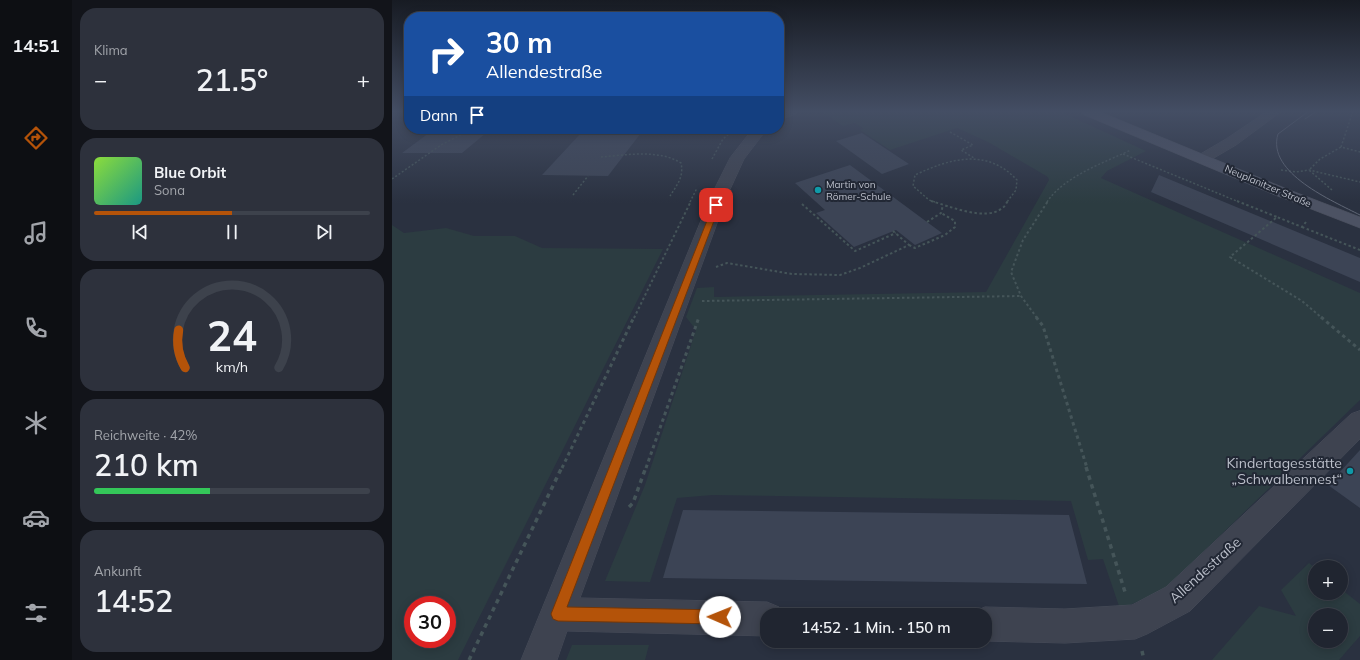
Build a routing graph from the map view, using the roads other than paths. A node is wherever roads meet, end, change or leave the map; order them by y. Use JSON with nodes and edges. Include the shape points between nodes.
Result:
{"nodes":[{"id":1,"x":750,"y":142,"type":"edge"},
{"id":2,"x":1162,"y":142,"type":"edge"},
{"id":3,"x":1231,"y":142,"type":"edge"},
{"id":4,"x":1202,"y":159,"type":"junction"},
{"id":5,"x":1360,"y":223,"type":"edge"},
{"id":6,"x":1360,"y":422,"type":"edge"},
{"id":7,"x":558,"y":614,"type":"junction"},
{"id":8,"x":760,"y":618,"type":"edge"},
{"id":9,"x":992,"y":624,"type":"edge"},
{"id":10,"x":539,"y":660,"type":"edge"}],
"edges":[{"from":1,"to":7,"type":"street","via":[[737,158],[692,266]]},
{"from":2,"to":4,"type":"street","name":"Neuplanitzer Straße"},
{"from":3,"to":4,"type":"street"},
{"from":4,"to":5,"type":"street","name":"Neuplanitzer Straße"},
{"from":6,"to":9,"type":"street","name":"Allendestraße","via":[[1178,599],[1135,622],[1064,626]]},
{"from":7,"to":8,"type":"street"},
{"from":7,"to":10,"type":"street"}]}
